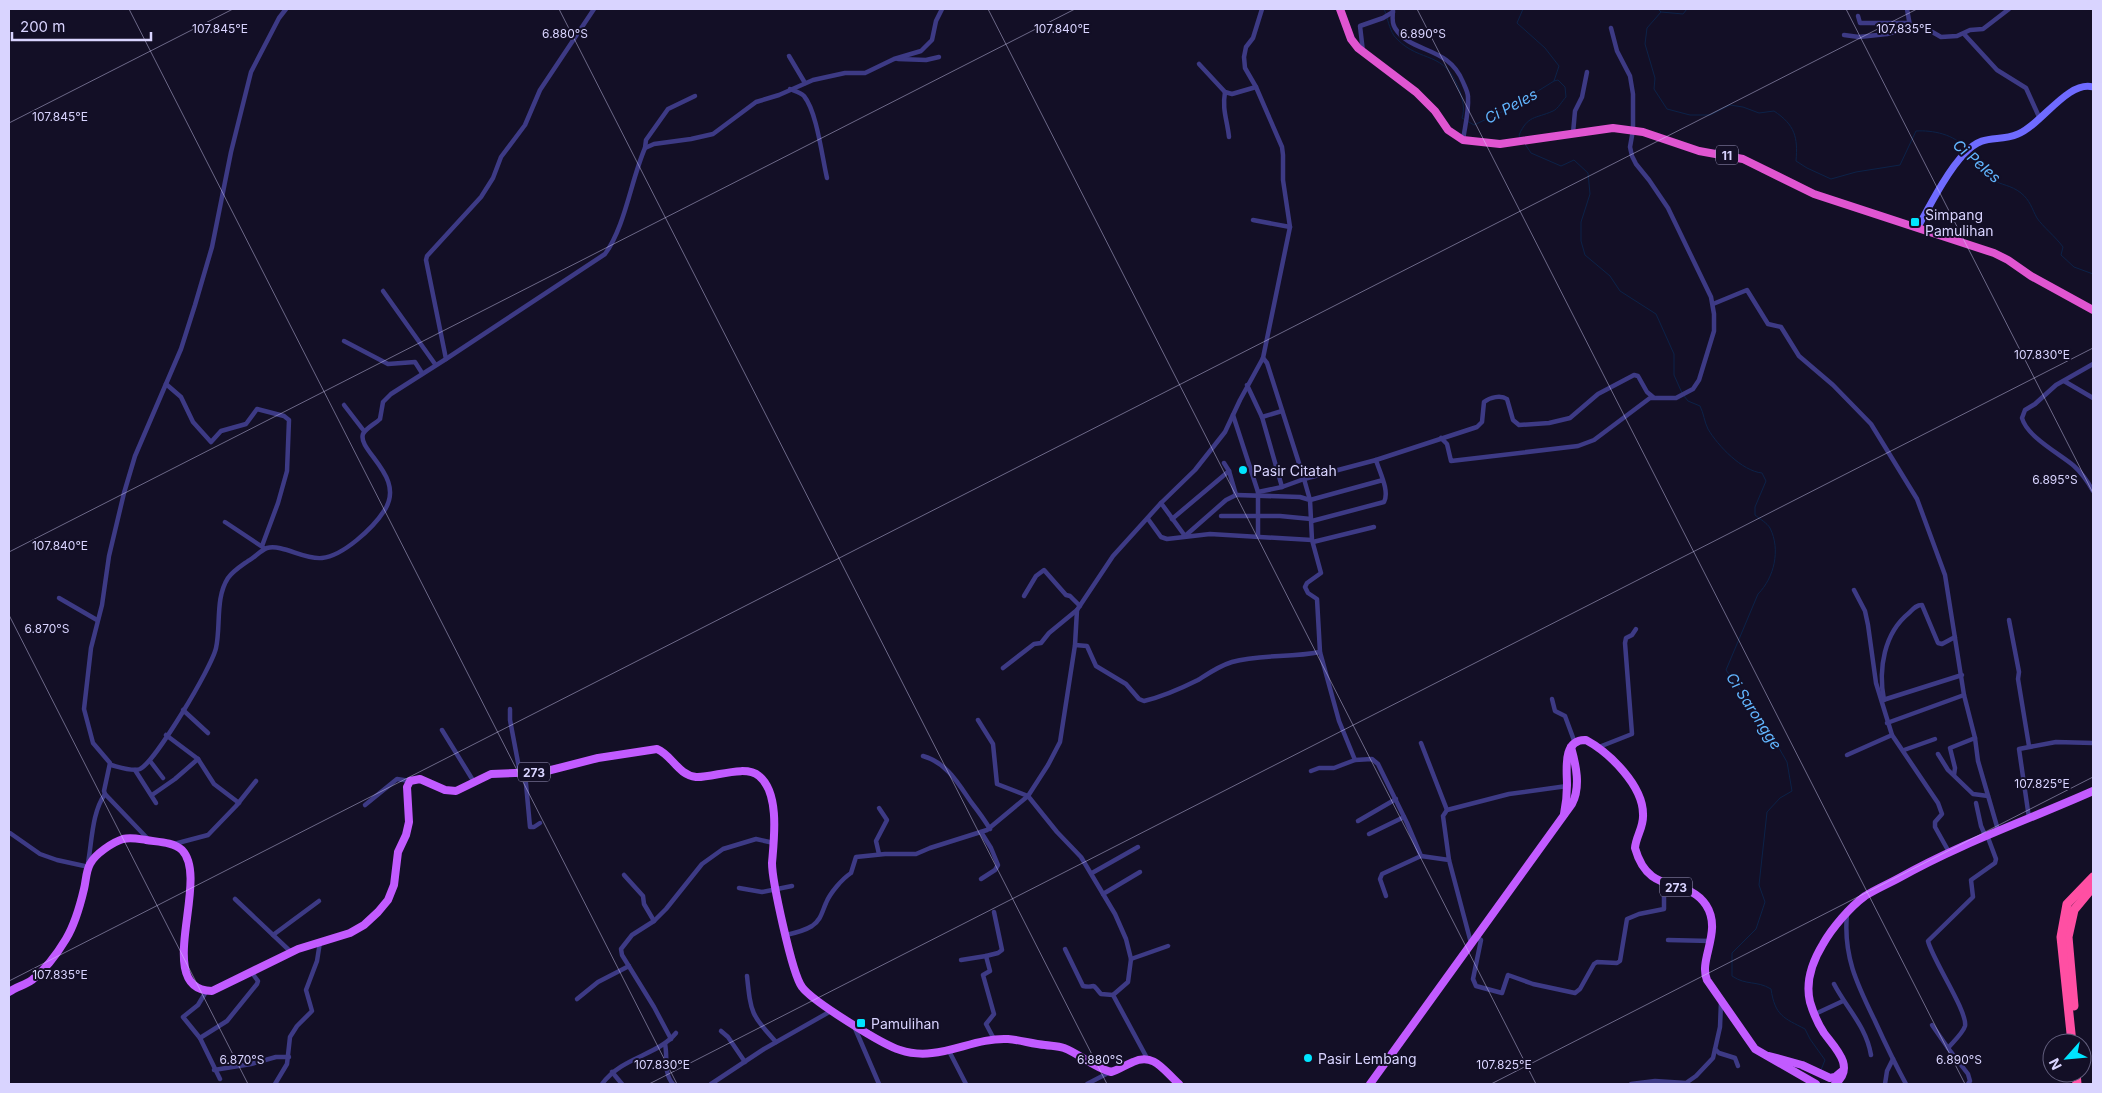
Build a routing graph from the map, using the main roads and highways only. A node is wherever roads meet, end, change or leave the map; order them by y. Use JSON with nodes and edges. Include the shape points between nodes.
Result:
{"nodes":[{"id":1,"x":1340,"y":9,"type":"edge"},
{"id":2,"x":2093,"y":87,"type":"edge"},
{"id":3,"x":1918,"y":227,"type":"junction"},
{"id":4,"x":2093,"y":310,"type":"edge"},
{"id":5,"x":1573,"y":745,"type":"junction"},
{"id":6,"x":2093,"y":791,"type":"edge"},
{"id":7,"x":1564,"y":814,"type":"junction"},
{"id":8,"x":2093,"y":877,"type":"edge"},
{"id":9,"x":2093,"y":887,"type":"edge"},
{"id":10,"x":9,"y":992,"type":"edge"},
{"id":11,"x":2071,"y":1033,"type":"edge"},
{"id":12,"x":2077,"y":1033,"type":"edge"},
{"id":13,"x":1767,"y":1057,"type":"junction"},
{"id":14,"x":1844,"y":1068,"type":"junction"},
{"id":15,"x":1814,"y":1083,"type":"edge"},
{"id":16,"x":1179,"y":1084,"type":"edge"},
{"id":17,"x":1370,"y":1084,"type":"edge"},
{"id":18,"x":1835,"y":1084,"type":"edge"}],
"edges":[{"from":1,"to":3,"type":"highway","number":"11","via":[[1351,39],[1364,53],[1416,92],[1448,130],[1463,140],[1495,144],[1613,128],[1633,130],[1699,151],[1743,159],[1814,194]]},
{"from":2,"to":3,"type":"main road","via":[[2083,85],[2076,88],[2017,135],[1989,138],[1974,145],[1952,170]]},
{"from":3,"to":4,"type":"highway","number":"11","via":[[1994,253]]},
{"from":5,"to":7,"type":"main road","via":[[1567,756]]},
{"from":5,"to":7,"type":"main road","via":[[1577,789]]},
{"from":5,"to":13,"type":"main road","number":"273","via":[[1586,740],[1622,770],[1638,796],[1643,815],[1635,842],[1636,853],[1646,872],[1664,884],[1690,892],[1702,900],[1711,917],[1705,976],[1753,1046]]},
{"from":6,"to":14,"type":"main road","via":[[1949,852],[1869,894],[1826,938],[1810,969],[1808,990],[1815,1014],[1823,1031],[1839,1051]]},
{"from":7,"to":17,"type":"main road"},
{"from":8,"to":11,"type":"highway","via":[[2067,904],[2061,937]]},
{"from":9,"to":12,"type":"highway","via":[[2074,910],[2068,937]]},
{"from":10,"to":16,"type":"main road","number":"273","via":[[44,969],[66,939],[76,918],[88,867],[99,854],[121,840],[132,838],[173,845],[188,858],[192,891],[183,942],[185,966],[192,981],[207,990],[216,990],[291,952],[354,931],[388,900],[394,885],[398,852],[406,834],[407,787],[410,781],[420,779],[435,787],[460,790],[490,774],[550,770],[598,758],[657,749],[690,776],[740,771],[752,772],[762,780],[770,796],[775,843],[772,867],[794,972],[810,996],[853,1024],[900,1050],[924,1054],[994,1039],[1061,1047],[1111,1072],[1147,1058],[1155,1060]]},
{"from":13,"to":14,"type":"main road","via":[[1778,1057],[1830,1078]]},
{"from":13,"to":15,"type":"main road","number":"273"},
{"from":14,"to":18,"type":"main road"}]}
